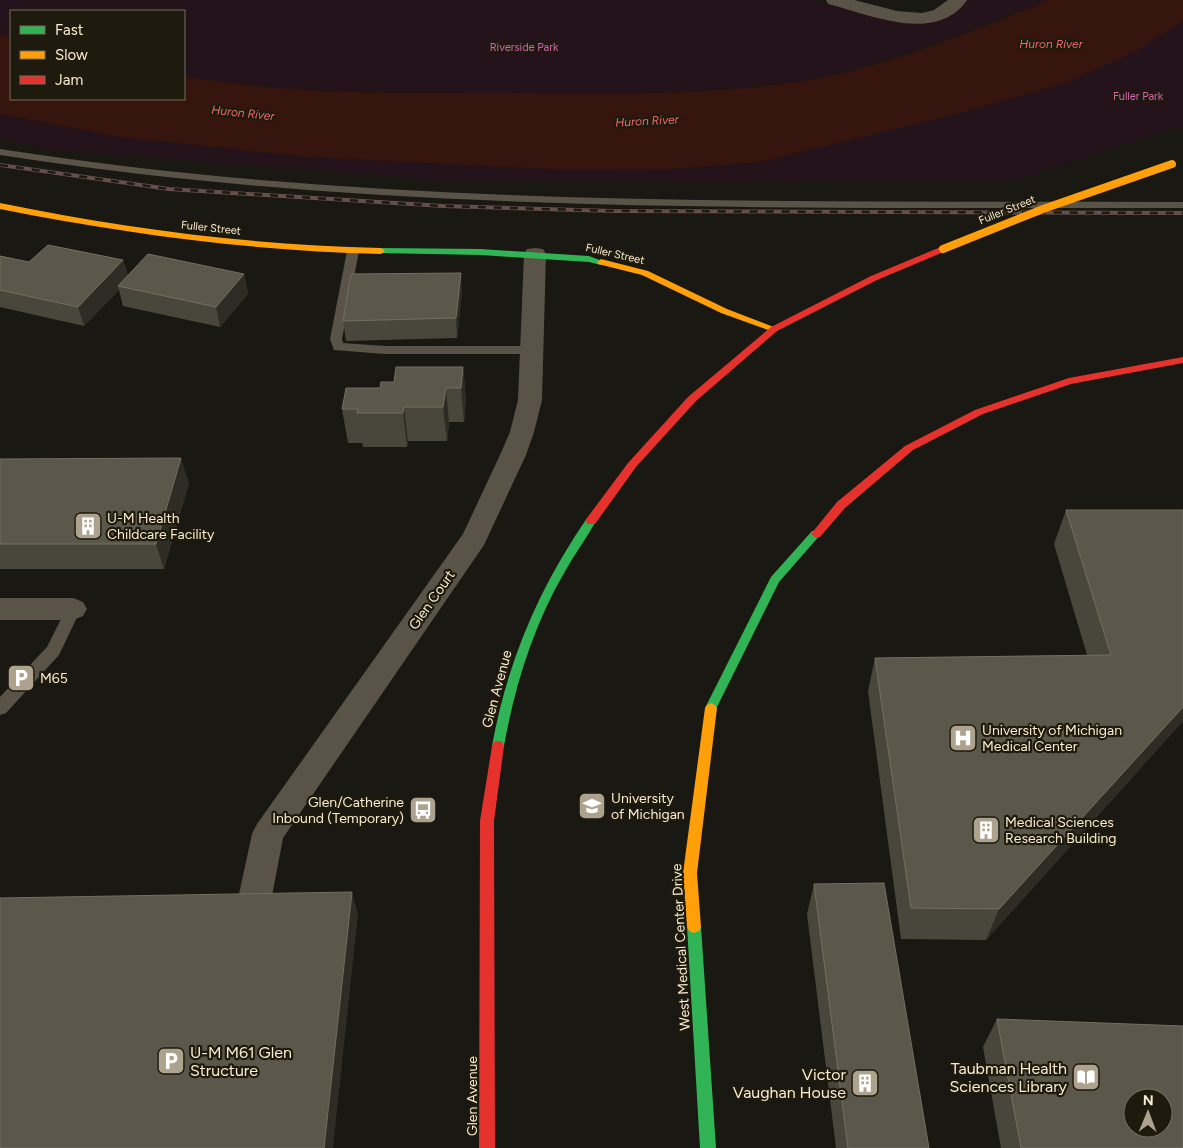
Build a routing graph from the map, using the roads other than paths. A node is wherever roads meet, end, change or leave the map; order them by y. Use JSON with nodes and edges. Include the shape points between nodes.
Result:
{"nodes":[{"id":1,"x":834,"y":0,"type":"edge"},
{"id":2,"x":959,"y":0,"type":"edge"},
{"id":3,"x":0,"y":152,"type":"edge"},
{"id":4,"x":1178,"y":162,"type":"edge"},
{"id":5,"x":1183,"y":205,"type":"edge"},
{"id":6,"x":0,"y":206,"type":"edge"},
{"id":7,"x":353,"y":251,"type":"junction"},
{"id":8,"x":535,"y":254,"type":"junction"},
{"id":9,"x":774,"y":330,"type":"junction"},
{"id":10,"x":532,"y":350,"type":"junction"},
{"id":11,"x":1183,"y":360,"type":"edge"},
{"id":12,"x":73,"y":608,"type":"joint"},
{"id":13,"x":0,"y":610,"type":"edge"},
{"id":14,"x":0,"y":708,"type":"edge"},
{"id":15,"x":251,"y":916,"type":"edge"},
{"id":16,"x":487,"y":1148,"type":"edge"},
{"id":17,"x":708,"y":1148,"type":"edge"}],
"edges":[{"from":1,"to":2,"type":"street","via":[[918,19],[944,12]]},
{"from":3,"to":5,"type":"lane","via":[[197,177],[432,195],[625,203]]},
{"from":4,"to":9,"type":"main road","name":"Fuller Street","bridge":true,"via":[[1043,209],[942,249],[874,278]]},
{"from":6,"to":7,"type":"main road","name":"Fuller Street","via":[[78,222],[206,241]]},
{"from":7,"to":8,"type":"main road","name":"Fuller Street"},
{"from":7,"to":10,"type":"lane","via":[[336,339],[338,347]]},
{"from":8,"to":9,"type":"main road","name":"Fuller Street","via":[[589,259],[645,273],[724,311]]},
{"from":8,"to":10,"type":"street","name":"Glen Court"},
{"from":9,"to":16,"type":"main road","name":"Glen Avenue","via":[[692,399],[632,465],[575,544],[531,628],[503,715],[487,820]]},
{"from":10,"to":15,"type":"street","name":"Glen Court","via":[[530,400],[522,432],[475,538],[268,834]]},
{"from":11,"to":17,"type":"main road","name":"West Medical Center Drive","via":[[1069,380],[979,412],[909,448],[841,505],[774,580],[710,711],[690,873]]},
{"from":12,"to":13,"type":"street"},
{"from":12,"to":14,"type":"lane","via":[[53,651]]}]}
